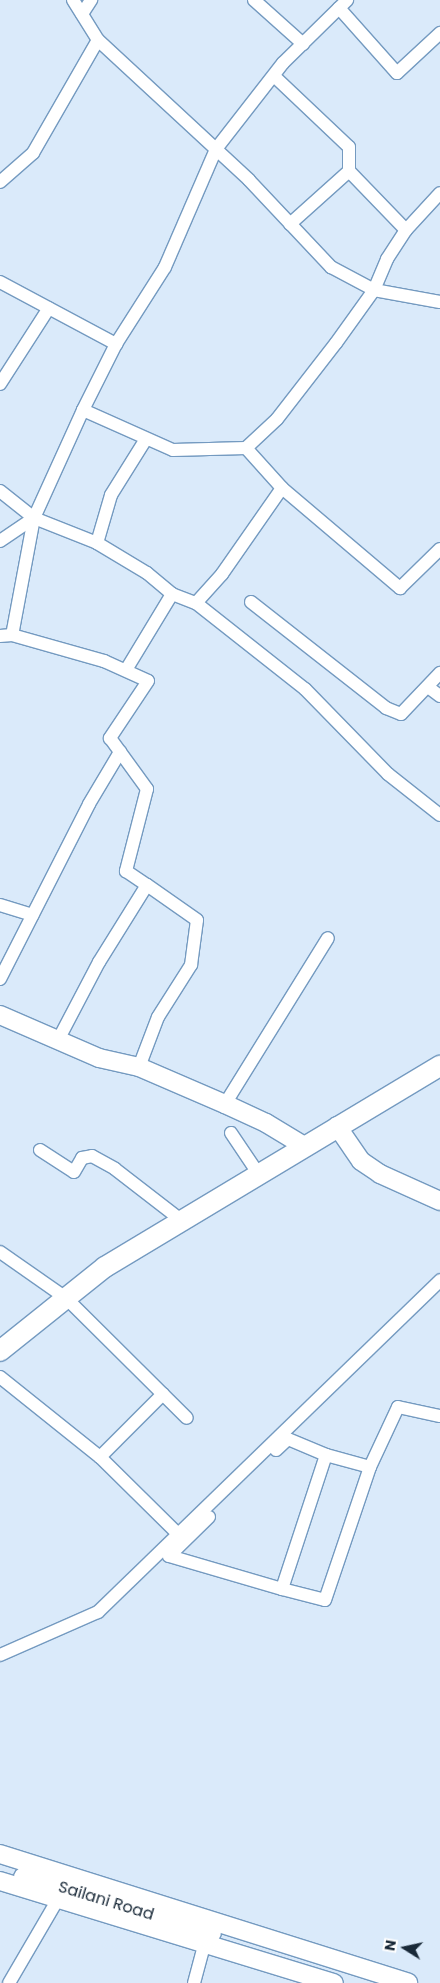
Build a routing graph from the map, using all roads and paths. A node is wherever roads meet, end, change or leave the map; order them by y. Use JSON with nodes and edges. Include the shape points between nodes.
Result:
{"nodes":[{"id":1,"x":73,"y":0,"type":"edge"},
{"id":2,"x":91,"y":0,"type":"edge"},
{"id":3,"x":254,"y":0,"type":"edge"},
{"id":4,"x":343,"y":4,"type":"edge"},
{"id":5,"x":82,"y":14,"type":"junction"},
{"id":6,"x":440,"y":33,"type":"edge"},
{"id":7,"x":98,"y":40,"type":"junction"},
{"id":8,"x":303,"y":44,"type":"junction"},
{"id":9,"x":274,"y":76,"type":"junction"},
{"id":10,"x":216,"y":149,"type":"junction"},
{"id":11,"x":349,"y":171,"type":"junction"},
{"id":12,"x":0,"y":182,"type":"edge"},
{"id":13,"x":440,"y":192,"type":"edge"},
{"id":14,"x":290,"y":224,"type":"junction"},
{"id":15,"x":406,"y":230,"type":"junction"},
{"id":16,"x":0,"y":282,"type":"edge"},
{"id":17,"x":374,"y":290,"type":"junction"},
{"id":18,"x":440,"y":302,"type":"edge"},
{"id":19,"x":48,"y":308,"type":"junction"},
{"id":20,"x":116,"y":344,"type":"junction"},
{"id":21,"x":0,"y":384,"type":"edge"},
{"id":22,"x":83,"y":410,"type":"junction"},
{"id":23,"x":146,"y":438,"type":"junction"},
{"id":24,"x":246,"y":448,"type":"junction"},
{"id":25,"x":282,"y":488,"type":"junction"},
{"id":26,"x":0,"y":491,"type":"edge"},
{"id":27,"x":34,"y":518,"type":"junction"},
{"id":28,"x":0,"y":541,"type":"edge"},
{"id":29,"x":97,"y":543,"type":"junction"},
{"id":30,"x":440,"y":549,"type":"edge"},
{"id":31,"x":172,"y":594,"type":"junction"},
{"id":32,"x":251,"y":602,"type":"dead end"},
{"id":33,"x":196,"y":603,"type":"junction"},
{"id":34,"x":6,"y":635,"type":"edge"},
{"id":35,"x":126,"y":670,"type":"junction"},
{"id":36,"x":440,"y":673,"type":"edge"},
{"id":37,"x":428,"y":687,"type":"junction"},
{"id":38,"x":440,"y":696,"type":"edge"},
{"id":39,"x":120,"y":752,"type":"junction"},
{"id":40,"x":440,"y":815,"type":"edge"},
{"id":41,"x":147,"y":885,"type":"junction"},
{"id":42,"x":0,"y":905,"type":"edge"},
{"id":43,"x":33,"y":915,"type":"junction"},
{"id":44,"x":328,"y":938,"type":"dead end"},
{"id":45,"x":0,"y":979,"type":"edge"},
{"id":46,"x":0,"y":1015,"type":"edge"},
{"id":47,"x":58,"y":1040,"type":"junction"},
{"id":48,"x":440,"y":1066,"type":"edge"},
{"id":49,"x":140,"y":1067,"type":"junction"},
{"id":50,"x":440,"y":1082,"type":"edge"},
{"id":51,"x":225,"y":1104,"type":"junction"},
{"id":52,"x":341,"y":1132,"type":"junction"},
{"id":53,"x":231,"y":1133,"type":"dead end"},
{"id":54,"x":304,"y":1146,"type":"junction"},
{"id":55,"x":40,"y":1150,"type":"dead end"},
{"id":56,"x":258,"y":1173,"type":"junction"},
{"id":57,"x":440,"y":1201,"type":"edge"},
{"id":58,"x":181,"y":1220,"type":"junction"},
{"id":59,"x":0,"y":1252,"type":"edge"},
{"id":60,"x":440,"y":1280,"type":"edge"},
{"id":61,"x":70,"y":1302,"type":"junction"},
{"id":62,"x":0,"y":1351,"type":"edge"},
{"id":63,"x":0,"y":1365,"type":"edge"},
{"id":64,"x":0,"y":1377,"type":"edge"},
{"id":65,"x":163,"y":1394,"type":"junction"},
{"id":66,"x":440,"y":1416,"type":"edge"},
{"id":67,"x":187,"y":1418,"type":"dead end"},
{"id":68,"x":326,"y":1454,"type":"junction"},
{"id":69,"x":100,"y":1458,"type":"junction"},
{"id":70,"x":370,"y":1467,"type":"junction"},
{"id":71,"x":179,"y":1535,"type":"junction"},
{"id":72,"x":282,"y":1589,"type":"junction"},
{"id":73,"x":0,"y":1656,"type":"edge"},
{"id":74,"x":0,"y":1854,"type":"edge"},
{"id":75,"x":0,"y":1870,"type":"edge"},
{"id":76,"x":0,"y":1882,"type":"edge"},
{"id":77,"x":57,"y":1901,"type":"junction"},
{"id":78,"x":235,"y":1928,"type":"junction"},
{"id":79,"x":208,"y":1939,"type":"junction"},
{"id":80,"x":9,"y":1983,"type":"edge"},
{"id":81,"x":194,"y":1983,"type":"edge"},
{"id":82,"x":334,"y":1983,"type":"edge"},
{"id":83,"x":408,"y":1983,"type":"edge"}],
"edges":[{"from":1,"to":5,"type":"street"},
{"from":2,"to":5,"type":"street"},
{"from":3,"to":8,"type":"street"},
{"from":4,"to":6,"type":"street","via":[[397,73]]},
{"from":4,"to":8,"type":"street"},
{"from":5,"to":7,"type":"street"},
{"from":7,"to":10,"type":"street"},
{"from":7,"to":12,"type":"street","via":[[33,153]]},
{"from":8,"to":9,"type":"street"},
{"from":9,"to":10,"type":"street"},
{"from":9,"to":11,"type":"street","via":[[349,147]]},
{"from":10,"to":14,"type":"street"},
{"from":10,"to":20,"type":"street","via":[[165,267]]},
{"from":11,"to":14,"type":"street"},
{"from":11,"to":15,"type":"street"},
{"from":13,"to":15,"type":"street"},
{"from":14,"to":17,"type":"street","via":[[332,267]]},
{"from":15,"to":17,"type":"street","via":[[387,259]]},
{"from":16,"to":19,"type":"street"},
{"from":17,"to":18,"type":"street"},
{"from":17,"to":24,"type":"street","via":[[277,419]]},
{"from":19,"to":20,"type":"street"},
{"from":19,"to":21,"type":"street"},
{"from":20,"to":22,"type":"street"},
{"from":22,"to":23,"type":"street"},
{"from":22,"to":27,"type":"street"},
{"from":23,"to":24,"type":"street","via":[[173,450]]},
{"from":23,"to":29,"type":"street","via":[[111,495]]},
{"from":24,"to":25,"type":"street"},
{"from":25,"to":30,"type":"street","via":[[400,588]]},
{"from":25,"to":33,"type":"street","via":[[222,574]]},
{"from":26,"to":27,"type":"street"},
{"from":27,"to":28,"type":"street"},
{"from":27,"to":29,"type":"street"},
{"from":27,"to":34,"type":"street"},
{"from":29,"to":31,"type":"street","via":[[148,574]]},
{"from":31,"to":33,"type":"street"},
{"from":31,"to":35,"type":"street"},
{"from":32,"to":37,"type":"street","via":[[386,708],[401,714]]},
{"from":33,"to":40,"type":"street","via":[[305,689],[388,774]]},
{"from":34,"to":35,"type":"street","via":[[104,660]]},
{"from":35,"to":39,"type":"street","via":[[148,681],[110,738]]},
{"from":36,"to":37,"type":"street"},
{"from":37,"to":38,"type":"street"},
{"from":39,"to":41,"type":"street","via":[[147,789],[126,871]]},
{"from":39,"to":43,"type":"street","via":[[89,804]]},
{"from":41,"to":47,"type":"street","via":[[99,962]]},
{"from":41,"to":49,"type":"street","via":[[197,920],[191,965],[158,1017]]},
{"from":42,"to":43,"type":"street"},
{"from":43,"to":45,"type":"street"},
{"from":44,"to":51,"type":"street"},
{"from":46,"to":47,"type":"street"},
{"from":47,"to":49,"type":"street","via":[[99,1058]]},
{"from":48,"to":52,"type":"main road"},
{"from":49,"to":51,"type":"street"},
{"from":50,"to":52,"type":"main road"},
{"from":51,"to":54,"type":"street"},
{"from":52,"to":54,"type":"main road"},
{"from":52,"to":57,"type":"street","via":[[361,1161],[380,1174]]},
{"from":52,"to":61,"type":"main road"},
{"from":53,"to":56,"type":"street"},
{"from":54,"to":56,"type":"main road"},
{"from":55,"to":58,"type":"street","via":[[74,1172],[82,1158],[92,1156],[116,1169]]},
{"from":56,"to":58,"type":"main road"},
{"from":58,"to":61,"type":"main road","via":[[105,1267]]},
{"from":59,"to":61,"type":"street"},
{"from":60,"to":71,"type":"street"},
{"from":61,"to":62,"type":"main road"},
{"from":61,"to":63,"type":"main road"},
{"from":61,"to":65,"type":"street"},
{"from":64,"to":69,"type":"street"},
{"from":65,"to":67,"type":"street"},
{"from":65,"to":69,"type":"street"},
{"from":66,"to":70,"type":"street","via":[[398,1407]]},
{"from":68,"to":70,"type":"street"},
{"from":68,"to":72,"type":"street"},
{"from":68,"to":72,"type":"street","via":[[288,1438],[169,1556]]},
{"from":69,"to":71,"type":"street"},
{"from":70,"to":72,"type":"street","via":[[325,1600]]},
{"from":71,"to":73,"type":"street","via":[[98,1612]]},
{"from":74,"to":78,"type":"street"},
{"from":75,"to":79,"type":"street","name":"Sailani Road","via":[[141,1912]]},
{"from":76,"to":77,"type":"street"},
{"from":77,"to":79,"type":"street"},
{"from":77,"to":80,"type":"street"},
{"from":78,"to":79,"type":"street"},
{"from":78,"to":83,"type":"street"},
{"from":79,"to":81,"type":"street"},
{"from":79,"to":82,"type":"street","via":[[225,1951]]}]}
